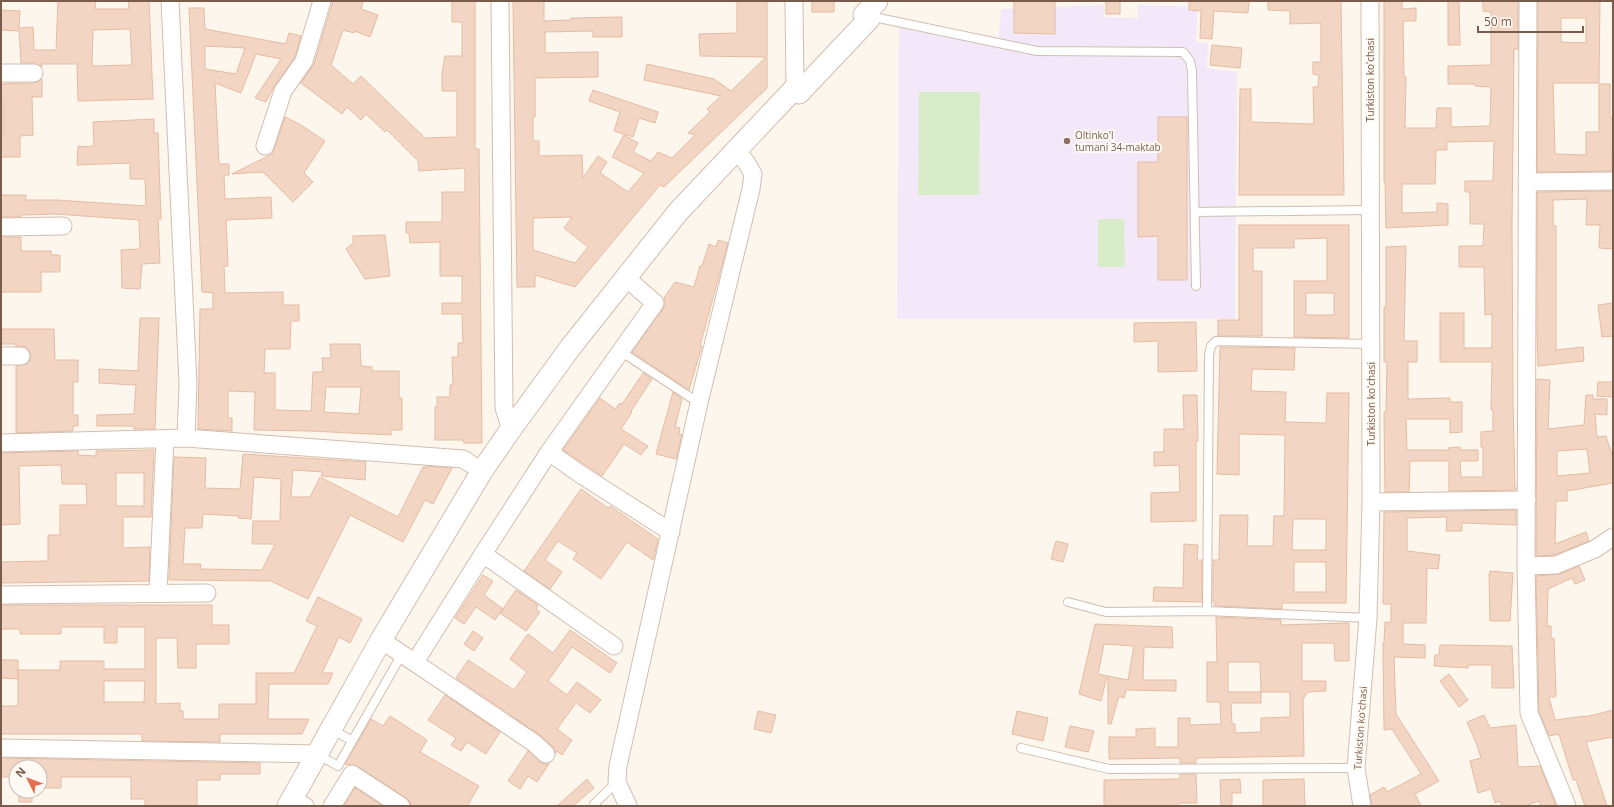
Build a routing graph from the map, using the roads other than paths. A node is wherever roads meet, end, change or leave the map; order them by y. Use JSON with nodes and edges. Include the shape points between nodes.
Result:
{"nodes":[{"id":1,"x":170,"y":1,"type":"edge"},
{"id":2,"x":322,"y":1,"type":"edge"},
{"id":3,"x":500,"y":1,"type":"edge"},
{"id":4,"x":794,"y":1,"type":"edge"},
{"id":5,"x":1370,"y":1,"type":"edge"},
{"id":6,"x":1528,"y":1,"type":"edge"},
{"id":7,"x":871,"y":8,"type":"edge"},
{"id":8,"x":1,"y":73,"type":"edge"},
{"id":9,"x":34,"y":73,"type":"dead end"},
{"id":10,"x":795,"y":88,"type":"junction"},
{"id":11,"x":265,"y":146,"type":"dead end"},
{"id":12,"x":736,"y":150,"type":"junction"},
{"id":13,"x":1613,"y":181,"type":"edge"},
{"id":14,"x":1527,"y":182,"type":"junction"},
{"id":15,"x":1370,"y":210,"type":"junction"},
{"id":16,"x":1195,"y":212,"type":"junction"},
{"id":17,"x":63,"y":226,"type":"dead end"},
{"id":18,"x":1,"y":227,"type":"edge"},
{"id":19,"x":625,"y":278,"type":"junction"},
{"id":20,"x":1196,"y":286,"type":"dead end"},
{"id":21,"x":1371,"y":344,"type":"junction"},
{"id":22,"x":620,"y":351,"type":"junction"},
{"id":23,"x":1,"y":356,"type":"edge"},
{"id":24,"x":21,"y":356,"type":"dead end"},
{"id":25,"x":699,"y":402,"type":"junction"},
{"id":26,"x":512,"y":429,"type":"junction"},
{"id":27,"x":186,"y":438,"type":"junction"},
{"id":28,"x":165,"y":439,"type":"junction"},
{"id":29,"x":1,"y":443,"type":"edge"},
{"id":30,"x":549,"y":452,"type":"junction"},
{"id":31,"x":482,"y":471,"type":"junction"},
{"id":32,"x":1527,"y":500,"type":"junction"},
{"id":33,"x":1371,"y":502,"type":"junction"},
{"id":34,"x":671,"y":532,"type":"junction"},
{"id":35,"x":1613,"y":537,"type":"edge"},
{"id":36,"x":482,"y":554,"type":"junction"},
{"id":37,"x":1526,"y":566,"type":"junction"},
{"id":38,"x":208,"y":593,"type":"dead end"},
{"id":39,"x":158,"y":594,"type":"junction"},
{"id":40,"x":1,"y":595,"type":"edge"},
{"id":41,"x":1068,"y":602,"type":"dead end"},
{"id":42,"x":1207,"y":611,"type":"junction"},
{"id":43,"x":1368,"y":618,"type":"junction"},
{"id":44,"x":381,"y":640,"type":"junction"},
{"id":45,"x":614,"y":646,"type":"dead end"},
{"id":46,"x":408,"y":658,"type":"junction"},
{"id":47,"x":331,"y":729,"type":"junction"},
{"id":48,"x":352,"y":741,"type":"junction"},
{"id":49,"x":1,"y":748,"type":"edge"},
{"id":50,"x":1021,"y":748,"type":"dead end"},
{"id":51,"x":317,"y":754,"type":"junction"},
{"id":52,"x":546,"y":754,"type":"dead end"},
{"id":53,"x":1356,"y":768,"type":"junction"},
{"id":54,"x":345,"y":770,"type":"junction"},
{"id":55,"x":618,"y":782,"type":"junction"},
{"id":56,"x":295,"y":804,"type":"edge"},
{"id":57,"x":594,"y":805,"type":"edge"},
{"id":58,"x":332,"y":806,"type":"edge"},
{"id":59,"x":402,"y":806,"type":"edge"},
{"id":60,"x":628,"y":806,"type":"edge"},
{"id":61,"x":1362,"y":806,"type":"edge"},
{"id":62,"x":1567,"y":806,"type":"edge"}],
"edges":[{"from":1,"to":27,"type":"street","via":[[188,383]]},
{"from":2,"to":11,"type":"street","via":[[304,61],[283,91]]},
{"from":3,"to":26,"type":"street","via":[[504,408]]},
{"from":4,"to":10,"type":"street"},
{"from":5,"to":15,"type":"street","name":"Turkiston koʻchasi"},
{"from":6,"to":14,"type":"street"},
{"from":7,"to":10,"type":"street","via":[[869,19],[799,93]]},
{"from":7,"to":16,"type":"lane","via":[[1037,51],[1183,52],[1190,61],[1192,71]]},
{"from":8,"to":9,"type":"street"},
{"from":10,"to":12,"type":"street"},
{"from":12,"to":19,"type":"street","via":[[678,212]]},
{"from":12,"to":25,"type":"street","via":[[753,174],[751,189]]},
{"from":13,"to":14,"type":"street"},
{"from":14,"to":32,"type":"street"},
{"from":15,"to":16,"type":"lane"},
{"from":15,"to":21,"type":"street","name":"Turkiston koʻchasi"},
{"from":16,"to":20,"type":"lane"},
{"from":17,"to":18,"type":"street"},
{"from":19,"to":22,"type":"street","via":[[655,303]]},
{"from":19,"to":26,"type":"street","via":[[570,348]]},
{"from":21,"to":33,"type":"street","name":"Turkiston koʻchasi"},
{"from":21,"to":42,"type":"lane","via":[[1216,342],[1211,346]]},
{"from":22,"to":25,"type":"lane"},
{"from":22,"to":30,"type":"street"},
{"from":23,"to":24,"type":"street"},
{"from":25,"to":34,"type":"street"},
{"from":26,"to":31,"type":"street"},
{"from":27,"to":28,"type":"street"},
{"from":27,"to":31,"type":"street","via":[[463,459]]},
{"from":28,"to":29,"type":"street"},
{"from":28,"to":39,"type":"street"},
{"from":30,"to":34,"type":"street"},
{"from":30,"to":36,"type":"street"},
{"from":31,"to":44,"type":"street"},
{"from":32,"to":33,"type":"street"},
{"from":32,"to":37,"type":"street"},
{"from":33,"to":43,"type":"street","name":"Turkiston koʻchasi"},
{"from":34,"to":55,"type":"street","via":[[618,766]]},
{"from":35,"to":37,"type":"street","via":[[1595,549],[1556,565]]},
{"from":36,"to":45,"type":"street"},
{"from":36,"to":46,"type":"street"},
{"from":37,"to":62,"type":"street","via":[[1529,714]]},
{"from":38,"to":39,"type":"street"},
{"from":39,"to":40,"type":"street"},
{"from":41,"to":42,"type":"lane","via":[[1106,612]]},
{"from":42,"to":43,"type":"lane"},
{"from":43,"to":53,"type":"street","name":"Turkiston koʻchasi"},
{"from":44,"to":46,"type":"street"},
{"from":44,"to":47,"type":"street"},
{"from":46,"to":48,"type":"lane"},
{"from":46,"to":52,"type":"street"},
{"from":47,"to":48,"type":"lane"},
{"from":47,"to":51,"type":"street"},
{"from":48,"to":54,"type":"lane"},
{"from":49,"to":51,"type":"street"},
{"from":50,"to":53,"type":"lane","via":[[1109,769]]},
{"from":51,"to":54,"type":"lane"},
{"from":51,"to":56,"type":"street"},
{"from":53,"to":61,"type":"street","name":"Turkiston koʻchasi"},
{"from":54,"to":58,"type":"street"},
{"from":54,"to":59,"type":"street"},
{"from":55,"to":57,"type":"lane"},
{"from":55,"to":60,"type":"street"}]}
